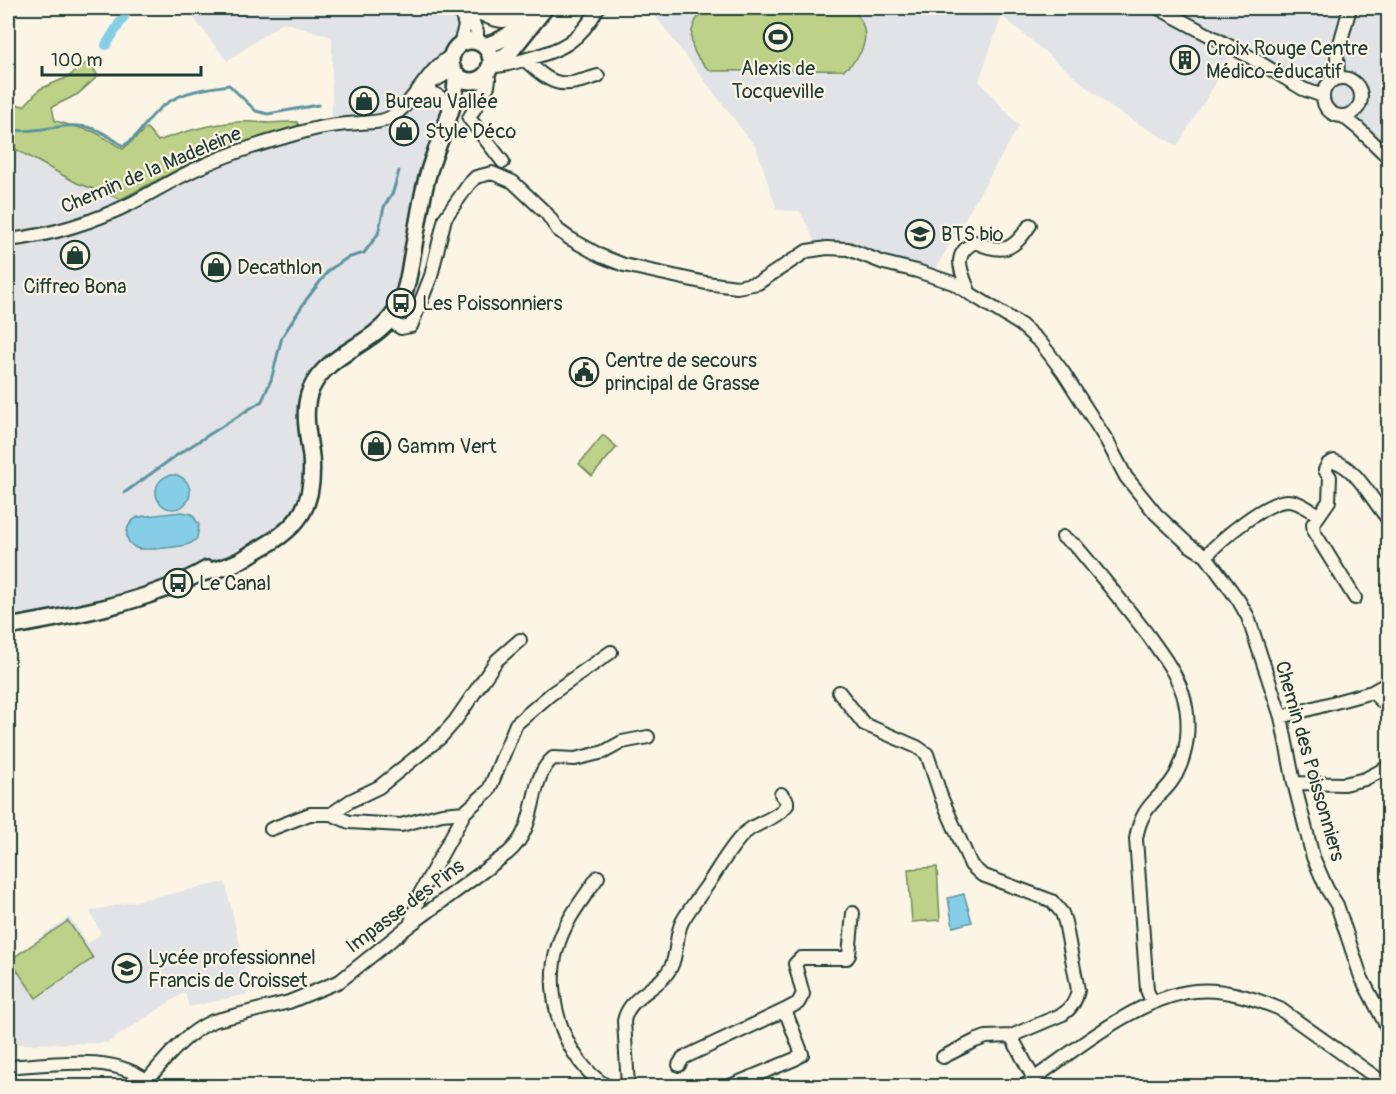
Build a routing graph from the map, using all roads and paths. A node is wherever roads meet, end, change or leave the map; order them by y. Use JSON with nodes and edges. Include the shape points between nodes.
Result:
{"nodes":[{"id":1,"x":460,"y":8,"type":"edge"},
{"id":2,"x":465,"y":8,"type":"edge"},
{"id":3,"x":470,"y":8,"type":"edge"},
{"id":4,"x":529,"y":8,"type":"edge"},
{"id":5,"x":535,"y":8,"type":"edge"},
{"id":6,"x":545,"y":8,"type":"edge"},
{"id":7,"x":598,"y":8,"type":"edge"},
{"id":8,"x":1158,"y":8,"type":"edge"},
{"id":9,"x":1350,"y":8,"type":"edge"},
{"id":10,"x":481,"y":44,"type":"junction"},
{"id":11,"x":525,"y":60,"type":"junction"},
{"id":12,"x":455,"y":61,"type":"junction"},
{"id":13,"x":487,"y":72,"type":"junction"},
{"id":14,"x":598,"y":76,"type":"dead end"},
{"id":15,"x":1338,"y":78,"type":"junction"},
{"id":16,"x":1323,"y":96,"type":"junction"},
{"id":17,"x":412,"y":98,"type":"junction"},
{"id":18,"x":1355,"y":110,"type":"junction"},
{"id":19,"x":451,"y":114,"type":"junction"},
{"id":20,"x":1342,"y":116,"type":"junction"},
{"id":21,"x":1359,"y":129,"type":"junction"},
{"id":22,"x":1389,"y":157,"type":"edge"},
{"id":23,"x":503,"y":162,"type":"dead end"},
{"id":24,"x":1030,"y":225,"type":"dead end"},
{"id":25,"x":8,"y":240,"type":"edge"},
{"id":26,"x":970,"y":294,"type":"junction"},
{"id":27,"x":389,"y":320,"type":"junction"},
{"id":28,"x":1318,"y":515,"type":"junction"},
{"id":29,"x":1389,"y":519,"type":"edge"},
{"id":30,"x":1063,"y":537,"type":"dead end"},
{"id":31,"x":1206,"y":556,"type":"junction"},
{"id":32,"x":1355,"y":598,"type":"dead end"},
{"id":33,"x":8,"y":627,"type":"edge"},
{"id":34,"x":520,"y":640,"type":"dead end"},
{"id":35,"x":611,"y":652,"type":"dead end"},
{"id":36,"x":1389,"y":683,"type":"edge"},
{"id":37,"x":839,"y":692,"type":"dead end"},
{"id":38,"x":1372,"y":692,"type":"junction"},
{"id":39,"x":1389,"y":707,"type":"edge"},
{"id":40,"x":1281,"y":717,"type":"junction"},
{"id":41,"x":648,"y":738,"type":"dead end"},
{"id":42,"x":1389,"y":767,"type":"edge"},
{"id":43,"x":1294,"y":783,"type":"junction"},
{"id":44,"x":781,"y":794,"type":"dead end"},
{"id":45,"x":465,"y":812,"type":"junction"},
{"id":46,"x":332,"y":814,"type":"junction"},
{"id":47,"x":271,"y":829,"type":"dead end"},
{"id":48,"x":598,"y":877,"type":"dead end"},
{"id":49,"x":853,"y":913,"type":"dead end"},
{"id":50,"x":410,"y":925,"type":"junction"},
{"id":51,"x":1152,"y":1002,"type":"junction"},
{"id":52,"x":785,"y":1010,"type":"junction"},
{"id":53,"x":1389,"y":1029,"type":"edge"},
{"id":54,"x":1011,"y":1036,"type":"junction"},
{"id":55,"x":943,"y":1057,"type":"dead end"},
{"id":56,"x":679,"y":1065,"type":"dead end"},
{"id":57,"x":8,"y":1067,"type":"edge"},
{"id":58,"x":150,"y":1083,"type":"edge"},
{"id":59,"x":1029,"y":1083,"type":"edge"},
{"id":60,"x":607,"y":1086,"type":"edge"},
{"id":61,"x":628,"y":1086,"type":"edge"},
{"id":62,"x":730,"y":1086,"type":"edge"},
{"id":63,"x":1388,"y":1086,"type":"edge"}],
"edges":[{"from":1,"to":12,"type":"street","via":[[465,26]]},
{"from":2,"to":10,"type":"street"},
{"from":3,"to":4,"type":"street","via":[[503,22]]},
{"from":5,"to":10,"type":"main road","via":[[505,38]]},
{"from":6,"to":13,"type":"main road","via":[[510,52]]},
{"from":7,"to":11,"type":"street","via":[[590,23],[565,46]]},
{"from":8,"to":16,"type":"street"},
{"from":9,"to":15,"type":"street","via":[[1337,54]]},
{"from":10,"to":12,"type":"main road","via":[[465,41]]},
{"from":10,"to":13,"type":"main road","via":[[489,54]]},
{"from":11,"to":13,"type":"street"},
{"from":11,"to":14,"type":"street","via":[[554,82],[567,85]]},
{"from":12,"to":13,"type":"main road","via":[[467,80]]},
{"from":12,"to":17,"type":"street","name":"Chemin de la Madeleine","via":[[445,59]]},
{"from":12,"to":19,"type":"main road","via":[[456,94]]},
{"from":13,"to":19,"type":"main road"},
{"from":13,"to":23,"type":"street","via":[[488,86],[469,118]]},
{"from":15,"to":16,"type":"street","via":[[1327,85]]},
{"from":15,"to":18,"type":"street","via":[[1350,80],[1359,88],[1360,100]]},
{"from":16,"to":20,"type":"street","via":[[1327,108]]},
{"from":17,"to":19,"type":"street","via":[[422,92],[434,93],[445,101]]},
{"from":17,"to":25,"type":"street","name":"Chemin de la Madeleine","via":[[390,118],[287,136],[197,168],[94,220]]},
{"from":18,"to":20,"type":"street"},
{"from":18,"to":21,"type":"street"},
{"from":19,"to":27,"type":"main road","via":[[427,177],[404,294]]},
{"from":20,"to":21,"type":"street"},
{"from":21,"to":22,"type":"street"},
{"from":24,"to":26,"type":"street","via":[[1018,242],[1004,248],[991,249],[975,242],[966,247],[960,264]]},
{"from":26,"to":27,"type":"street","name":"Chemin des Poissonniers","via":[[939,278],[848,249],[807,251],[758,283],[737,287],[624,265],[558,230],[513,182],[492,173],[476,177],[445,218],[431,276],[411,326],[401,328]]},
{"from":26,"to":31,"type":"street","name":"Chemin des Poissonniers","via":[[1021,325],[1041,343],[1083,403],[1126,477],[1156,514]]},
{"from":27,"to":33,"type":"main road","via":[[326,368],[310,391],[307,418],[312,479],[308,498],[293,525],[276,540],[128,601]]},
{"from":28,"to":29,"type":"street","via":[[1329,501],[1330,477],[1325,470],[1334,461],[1355,476]]},
{"from":28,"to":31,"type":"street","via":[[1304,506],[1279,502],[1239,526]]},
{"from":28,"to":32,"type":"street","via":[[1314,532]]},
{"from":30,"to":51,"type":"street","via":[[1076,546],[1157,648],[1178,681],[1186,708],[1187,740],[1180,768],[1143,813],[1136,839],[1147,990]]},
{"from":31,"to":40,"type":"street","name":"Chemin des Poissonniers","via":[[1248,617]]},
{"from":34,"to":46,"type":"street","via":[[497,660],[440,738],[379,788]]},
{"from":35,"to":45,"type":"street","via":[[516,724],[489,790]]},
{"from":36,"to":38,"type":"street"},
{"from":37,"to":54,"type":"street","via":[[864,724],[927,754],[948,813],[976,870],[1052,901],[1062,913],[1077,997],[1063,1014]]},
{"from":38,"to":39,"type":"street"},
{"from":38,"to":40,"type":"street"},
{"from":40,"to":43,"type":"street","name":"Chemin des Poissonniers"},
{"from":41,"to":50,"type":"street","name":"Impasse des Pins","via":[[622,742],[604,752],[575,759],[554,758],[542,772],[530,819],[518,845]]},
{"from":42,"to":43,"type":"street","via":[[1344,784]]},
{"from":43,"to":53,"type":"street","name":"Chemin des Poissonniers","via":[[1313,857],[1337,905],[1361,978]]},
{"from":44,"to":61,"type":"street","via":[[787,805],[739,838],[682,923],[672,967],[626,1013]]},
{"from":45,"to":46,"type":"street","via":[[401,825],[349,822]]},
{"from":45,"to":50,"type":"street","via":[[421,892]]},
{"from":46,"to":47,"type":"street","via":[[310,814]]},
{"from":48,"to":60,"type":"street","via":[[572,914],[557,946],[553,973],[562,1030],[584,1067]]},
{"from":49,"to":52,"type":"street","via":[[849,955],[844,959],[797,960],[803,994],[798,1003]]},
{"from":50,"to":58,"type":"street","name":"Impasse des Pins","via":[[325,988],[265,1010],[202,1026],[179,1044]]},
{"from":51,"to":59,"type":"street","via":[[1080,1045]]},
{"from":51,"to":63,"type":"street","via":[[1197,991],[1264,1002]]},
{"from":52,"to":56,"type":"street","via":[[683,1058]]},
{"from":52,"to":62,"type":"street","via":[[801,1054]]},
{"from":54,"to":55,"type":"street","via":[[986,1037]]},
{"from":54,"to":59,"type":"street"},
{"from":57,"to":58,"type":"street","via":[[98,1064],[128,1069]]}]}
